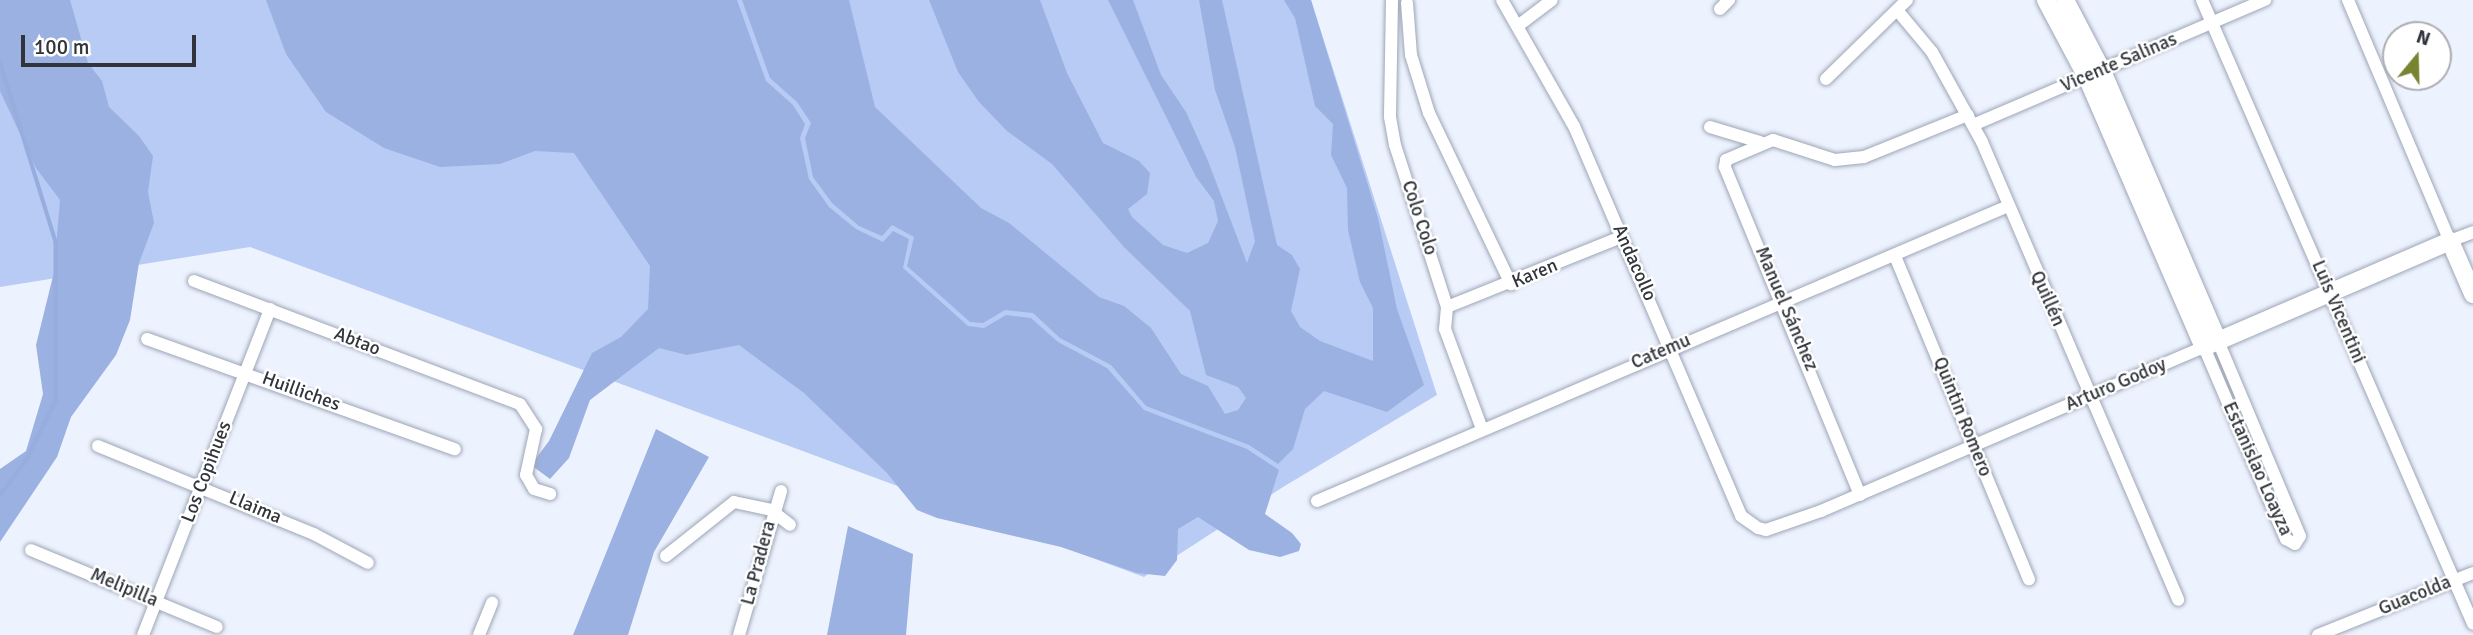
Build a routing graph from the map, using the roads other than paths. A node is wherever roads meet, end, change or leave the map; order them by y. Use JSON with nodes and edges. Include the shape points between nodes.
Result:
{"nodes":[{"id":1,"x":1392,"y":0,"type":"edge"},
{"id":2,"x":1502,"y":0,"type":"edge"},
{"id":3,"x":1552,"y":0,"type":"edge"},
{"id":4,"x":1907,"y":0,"type":"edge"},
{"id":5,"x":2046,"y":0,"type":"edge"},
{"id":6,"x":2065,"y":0,"type":"edge"},
{"id":7,"x":2202,"y":0,"type":"edge"},
{"id":8,"x":2265,"y":0,"type":"edge"},
{"id":9,"x":2348,"y":0,"type":"edge"},
{"id":10,"x":1407,"y":3,"type":"dead end"},
{"id":11,"x":1897,"y":10,"type":"junction"},
{"id":12,"x":2213,"y":22,"type":"junction"},
{"id":13,"x":1519,"y":24,"type":"junction"},
{"id":14,"x":2094,"y":74,"type":"junction"},
{"id":15,"x":1826,"y":79,"type":"dead end"},
{"id":16,"x":1971,"y":120,"type":"junction"},
{"id":17,"x":1710,"y":127,"type":"dead end"},
{"id":18,"x":1764,"y":141,"type":"junction"},
{"id":19,"x":2006,"y":207,"type":"junction"},
{"id":20,"x":2473,"y":232,"type":"edge"},
{"id":21,"x":1622,"y":237,"type":"junction"},
{"id":22,"x":2450,"y":241,"type":"junction"},
{"id":23,"x":1895,"y":256,"type":"junction"},
{"id":24,"x":194,"y":281,"type":"dead end"},
{"id":25,"x":1511,"y":284,"type":"junction"},
{"id":26,"x":2330,"y":293,"type":"junction"},
{"id":27,"x":2473,"y":294,"type":"edge"},
{"id":28,"x":1783,"y":300,"type":"junction"},
{"id":29,"x":1447,"y":307,"type":"junction"},
{"id":30,"x":270,"y":309,"type":"junction"},
{"id":31,"x":147,"y":339,"type":"dead end"},
{"id":32,"x":2211,"y":344,"type":"junction"},
{"id":33,"x":1672,"y":348,"type":"junction"},
{"id":34,"x":245,"y":372,"type":"junction"},
{"id":35,"x":2089,"y":397,"type":"junction"},
{"id":36,"x":1482,"y":429,"type":"junction"},
{"id":37,"x":1973,"y":444,"type":"junction"},
{"id":38,"x":98,"y":446,"type":"dead end"},
{"id":39,"x":455,"y":449,"type":"dead end"},
{"id":40,"x":202,"y":486,"type":"junction"},
{"id":41,"x":780,"y":491,"type":"dead end"},
{"id":42,"x":550,"y":494,"type":"dead end"},
{"id":43,"x":1860,"y":495,"type":"junction"},
{"id":44,"x":1317,"y":501,"type":"dead end"},
{"id":45,"x":773,"y":512,"type":"junction"},
{"id":46,"x":790,"y":525,"type":"dead end"},
{"id":47,"x":1758,"y":528,"type":"joint"},
{"id":48,"x":31,"y":550,"type":"dead end"},
{"id":49,"x":666,"y":556,"type":"dead end"},
{"id":50,"x":368,"y":563,"type":"dead end"},
{"id":51,"x":2473,"y":573,"type":"edge"},
{"id":52,"x":2028,"y":579,"type":"dead end"},
{"id":53,"x":2455,"y":581,"type":"junction"},
{"id":54,"x":2178,"y":600,"type":"dead end"},
{"id":55,"x":492,"y":601,"type":"dead end"},
{"id":56,"x":156,"y":602,"type":"junction"},
{"id":57,"x":2473,"y":624,"type":"edge"},
{"id":58,"x":217,"y":627,"type":"dead end"},
{"id":59,"x":143,"y":635,"type":"edge"},
{"id":60,"x":479,"y":635,"type":"edge"},
{"id":61,"x":739,"y":635,"type":"edge"},
{"id":62,"x":2318,"y":635,"type":"edge"}],
"edges":[{"from":1,"to":29,"type":"street","name":"Colo Colo","via":[[1390,117],[1395,145]]},
{"from":2,"to":13,"type":"street","name":"Andacollo"},
{"from":3,"to":13,"type":"street"},
{"from":4,"to":11,"type":"street"},
{"from":5,"to":14,"type":"street","name":"Estanislao Loayza"},
{"from":6,"to":14,"type":"street","name":"Estanislao Loayza"},
{"from":7,"to":12,"type":"street","name":"Luis Vicentini"},
{"from":8,"to":12,"type":"street","name":"Vicente Salinas"},
{"from":9,"to":22,"type":"street"},
{"from":10,"to":25,"type":"street","via":[[1411,55],[1429,114]]},
{"from":11,"to":15,"type":"street"},
{"from":11,"to":16,"type":"street","name":"Quillén","via":[[1932,51]]},
{"from":12,"to":14,"type":"street","name":"Vicente Salinas"},
{"from":12,"to":26,"type":"street","name":"Luis Vicentini"},
{"from":13,"to":21,"type":"street","name":"Andacollo","via":[[1574,126]]},
{"from":14,"to":16,"type":"street","name":"Vicente Salinas"},
{"from":14,"to":32,"type":"street","name":"Estanislao Loayza"},
{"from":16,"to":18,"type":"street","name":"Vicente Salinas","via":[[1864,157],[1835,160]]},
{"from":16,"to":19,"type":"street","name":"Quillén"},
{"from":17,"to":18,"type":"street"},
{"from":18,"to":28,"type":"street","name":"Manuel Sánchez","via":[[1731,156],[1725,167]]},
{"from":19,"to":23,"type":"street","name":"Catemu"},
{"from":19,"to":35,"type":"street","name":"Quillén"},
{"from":20,"to":22,"type":"street","name":"Arturo Godoy"},
{"from":21,"to":25,"type":"street","name":"Karen"},
{"from":21,"to":33,"type":"street","name":"Andacollo"},
{"from":22,"to":26,"type":"street","name":"Arturo Godoy"},
{"from":22,"to":27,"type":"street"},
{"from":23,"to":28,"type":"street","name":"Catemu"},
{"from":23,"to":37,"type":"street","name":"Quintin Romero"},
{"from":24,"to":30,"type":"street","name":"Abtao"},
{"from":25,"to":29,"type":"street","name":"Karen"},
{"from":26,"to":32,"type":"street","name":"Arturo Godoy"},
{"from":26,"to":53,"type":"street","name":"Luis Vicentini"},
{"from":28,"to":33,"type":"street","name":"Catemu"},
{"from":28,"to":43,"type":"street","name":"Manuel Sánchez"},
{"from":29,"to":36,"type":"street","name":"Colo Colo","via":[[1445,329]]},
{"from":30,"to":34,"type":"street","name":"Los Copihues"},
{"from":30,"to":42,"type":"street","name":"Abtao","via":[[520,404],[536,429],[526,475],[534,489]]},
{"from":31,"to":34,"type":"street","name":"Huilliches"},
{"from":32,"to":32,"type":"street","name":"Estanislao Loayza","via":[[2286,539],[2295,544],[2300,536]]},
{"from":32,"to":35,"type":"street","name":"Arturo Godoy"},
{"from":33,"to":36,"type":"street","name":"Catemu"},
{"from":33,"to":47,"type":"street","name":"Andacollo","via":[[1741,516]]},
{"from":34,"to":39,"type":"street","name":"Huilliches"},
{"from":34,"to":40,"type":"street","name":"Los Copihues"},
{"from":35,"to":37,"type":"street","name":"Arturo Godoy"},
{"from":35,"to":54,"type":"street","name":"Quillén"},
{"from":36,"to":44,"type":"street","name":"Catemu"},
{"from":37,"to":43,"type":"street","name":"Arturo Godoy"},
{"from":37,"to":52,"type":"street","name":"Quintin Romero"},
{"from":38,"to":40,"type":"street","name":"Llaima"},
{"from":40,"to":50,"type":"street","name":"Llaima","via":[[314,534]]},
{"from":40,"to":56,"type":"street","name":"Los Copihues"},
{"from":41,"to":45,"type":"street","name":"La Pradera"},
{"from":43,"to":47,"type":"street","name":"Arturo Godoy","via":[[1766,530]]},
{"from":45,"to":46,"type":"street"},
{"from":45,"to":49,"type":"street","via":[[731,503]]},
{"from":45,"to":61,"type":"street","name":"La Pradera"},
{"from":48,"to":56,"type":"street","name":"Melipilla"},
{"from":51,"to":53,"type":"street","name":"Guacolda"},
{"from":53,"to":57,"type":"street","name":"Luis Vicentini"},
{"from":53,"to":62,"type":"street","name":"Guacolda"},
{"from":55,"to":60,"type":"street"},
{"from":56,"to":58,"type":"street","name":"Melipilla"},
{"from":56,"to":59,"type":"street","name":"Los Copihues"}]}
